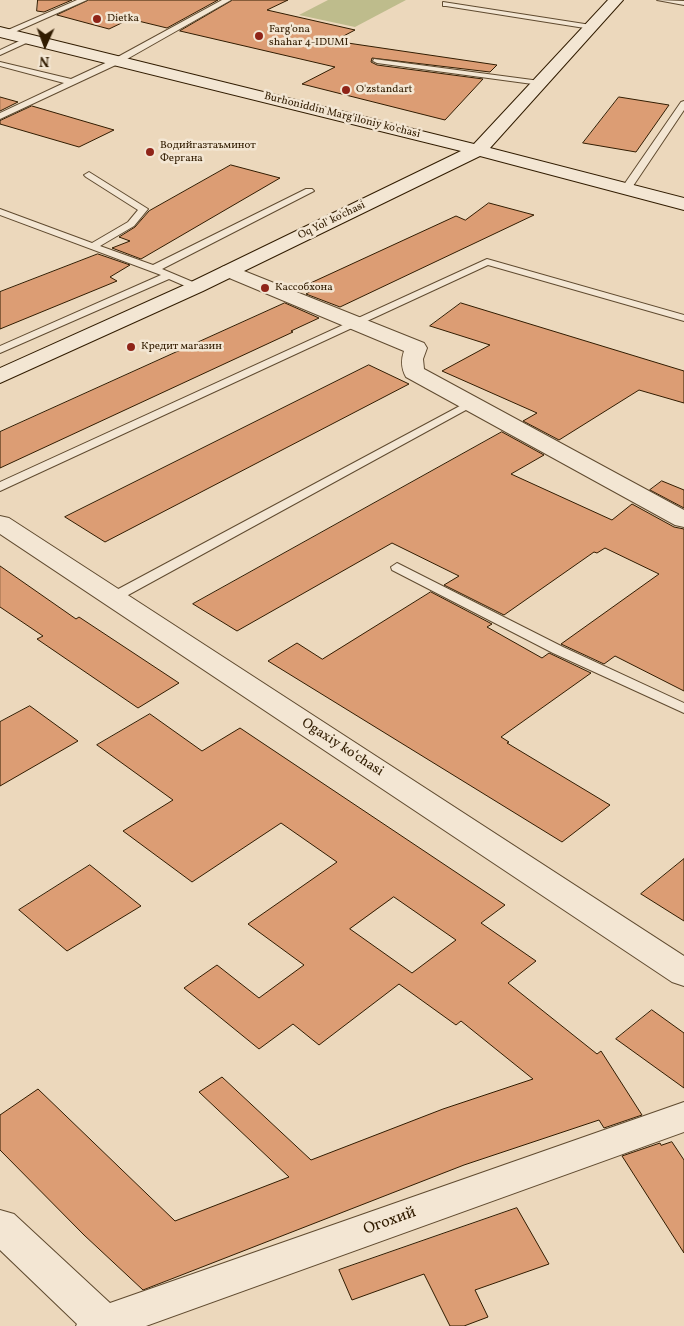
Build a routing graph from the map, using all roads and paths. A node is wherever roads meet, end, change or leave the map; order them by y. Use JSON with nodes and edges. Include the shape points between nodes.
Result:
{"nodes":[{"id":1,"x":83,"y":0,"type":"edge"},
{"id":2,"x":227,"y":0,"type":"edge"},
{"id":3,"x":616,"y":0,"type":"edge"},
{"id":4,"x":661,"y":0,"type":"edge"},
{"id":5,"x":684,"y":3,"type":"edge"},
{"id":6,"x":446,"y":4,"type":"dead end"},
{"id":7,"x":591,"y":27,"type":"junction"},
{"id":8,"x":2,"y":32,"type":"edge"},
{"id":9,"x":31,"y":39,"type":"junction"},
{"id":10,"x":0,"y":53,"type":"edge"},
{"id":11,"x":117,"y":61,"type":"junction"},
{"id":12,"x":377,"y":61,"type":"dead end"},
{"id":13,"x":0,"y":64,"type":"edge"},
{"id":14,"x":72,"y":82,"type":"junction"},
{"id":15,"x":540,"y":83,"type":"junction"},
{"id":16,"x":684,"y":104,"type":"edge"},
{"id":17,"x":0,"y":116,"type":"edge"},
{"id":18,"x":478,"y":150,"type":"junction"},
{"id":19,"x":89,"y":174,"type":"dead end"},
{"id":20,"x":626,"y":189,"type":"junction"},
{"id":21,"x":309,"y":191,"type":"dead end"},
{"id":22,"x":684,"y":204,"type":"edge"},
{"id":23,"x":0,"y":212,"type":"edge"},
{"id":24,"x":91,"y":247,"type":"junction"},
{"id":25,"x":154,"y":269,"type":"junction"},
{"id":26,"x":229,"y":271,"type":"junction"},
{"id":27,"x":170,"y":275,"type":"junction"},
{"id":28,"x":196,"y":287,"type":"junction"},
{"id":29,"x":684,"y":318,"type":"edge"},
{"id":30,"x":355,"y":323,"type":"junction"},
{"id":31,"x":0,"y":350,"type":"edge"},
{"id":32,"x":0,"y":376,"type":"edge"},
{"id":33,"x":472,"y":403,"type":"junction"},
{"id":34,"x":0,"y":487,"type":"edge"},
{"id":35,"x":684,"y":520,"type":"edge"},
{"id":36,"x":0,"y":523,"type":"edge"},
{"id":37,"x":397,"y":567,"type":"dead end"},
{"id":38,"x":114,"y":597,"type":"junction"},
{"id":39,"x":684,"y":708,"type":"edge"},
{"id":40,"x":684,"y":973,"type":"edge"},
{"id":41,"x":684,"y":1117,"type":"edge"},
{"id":42,"x":0,"y":1226,"type":"edge"},
{"id":43,"x":103,"y":1325,"type":"edge"}],
"edges":[{"from":1,"to":8,"type":"lane"},
{"from":2,"to":11,"type":"lane"},
{"from":3,"to":7,"type":"street","name":"Oq Yol' ko'chasi"},
{"from":4,"to":5,"type":"lane"},
{"from":6,"to":7,"type":"lane"},
{"from":7,"to":15,"type":"street","name":"Oq Yol' ko'chasi"},
{"from":8,"to":9,"type":"street","name":"Burhoniddin Marg'iloniy ko'chasi"},
{"from":9,"to":10,"type":"lane"},
{"from":9,"to":11,"type":"street","name":"Burhoniddin Marg'iloniy ko'chasi"},
{"from":11,"to":14,"type":"lane"},
{"from":11,"to":18,"type":"street","name":"Burhoniddin Marg'iloniy ko'chasi"},
{"from":12,"to":15,"type":"lane"},
{"from":13,"to":14,"type":"lane"},
{"from":14,"to":17,"type":"lane"},
{"from":15,"to":18,"type":"street","name":"Oq Yol' ko'chasi"},
{"from":16,"to":20,"type":"lane"},
{"from":18,"to":20,"type":"street","name":"Burhoniddin Marg'iloniy ko'chasi"},
{"from":18,"to":26,"type":"street","name":"Oq Yol' ko'chasi"},
{"from":19,"to":24,"type":"lane","via":[[143,209],[131,224]]},
{"from":20,"to":22,"type":"street","name":"Burhoniddin Marg'iloniy ko'chasi"},
{"from":21,"to":25,"type":"lane"},
{"from":23,"to":24,"type":"lane"},
{"from":24,"to":25,"type":"lane"},
{"from":25,"to":27,"type":"lane"},
{"from":26,"to":28,"type":"street","name":"Oq Yol' ko'chasi"},
{"from":26,"to":30,"type":"street"},
{"from":27,"to":28,"type":"lane"},
{"from":27,"to":31,"type":"lane"},
{"from":28,"to":32,"type":"street","name":"Oq Yol' ko'chasi"},
{"from":29,"to":30,"type":"lane","via":[[487,262]]},
{"from":30,"to":33,"type":"street","via":[[416,348],[412,359],[414,372]]},
{"from":30,"to":34,"type":"lane"},
{"from":33,"to":35,"type":"street"},
{"from":33,"to":38,"type":"lane"},
{"from":36,"to":38,"type":"street","name":"Ogaxiy koʻchasi"},
{"from":37,"to":39,"type":"lane","via":[[558,650]]},
{"from":38,"to":40,"type":"street","name":"Ogaxiy koʻchasi"},
{"from":41,"to":43,"type":"street","name":"Огохий"},
{"from":42,"to":43,"type":"street"}]}
